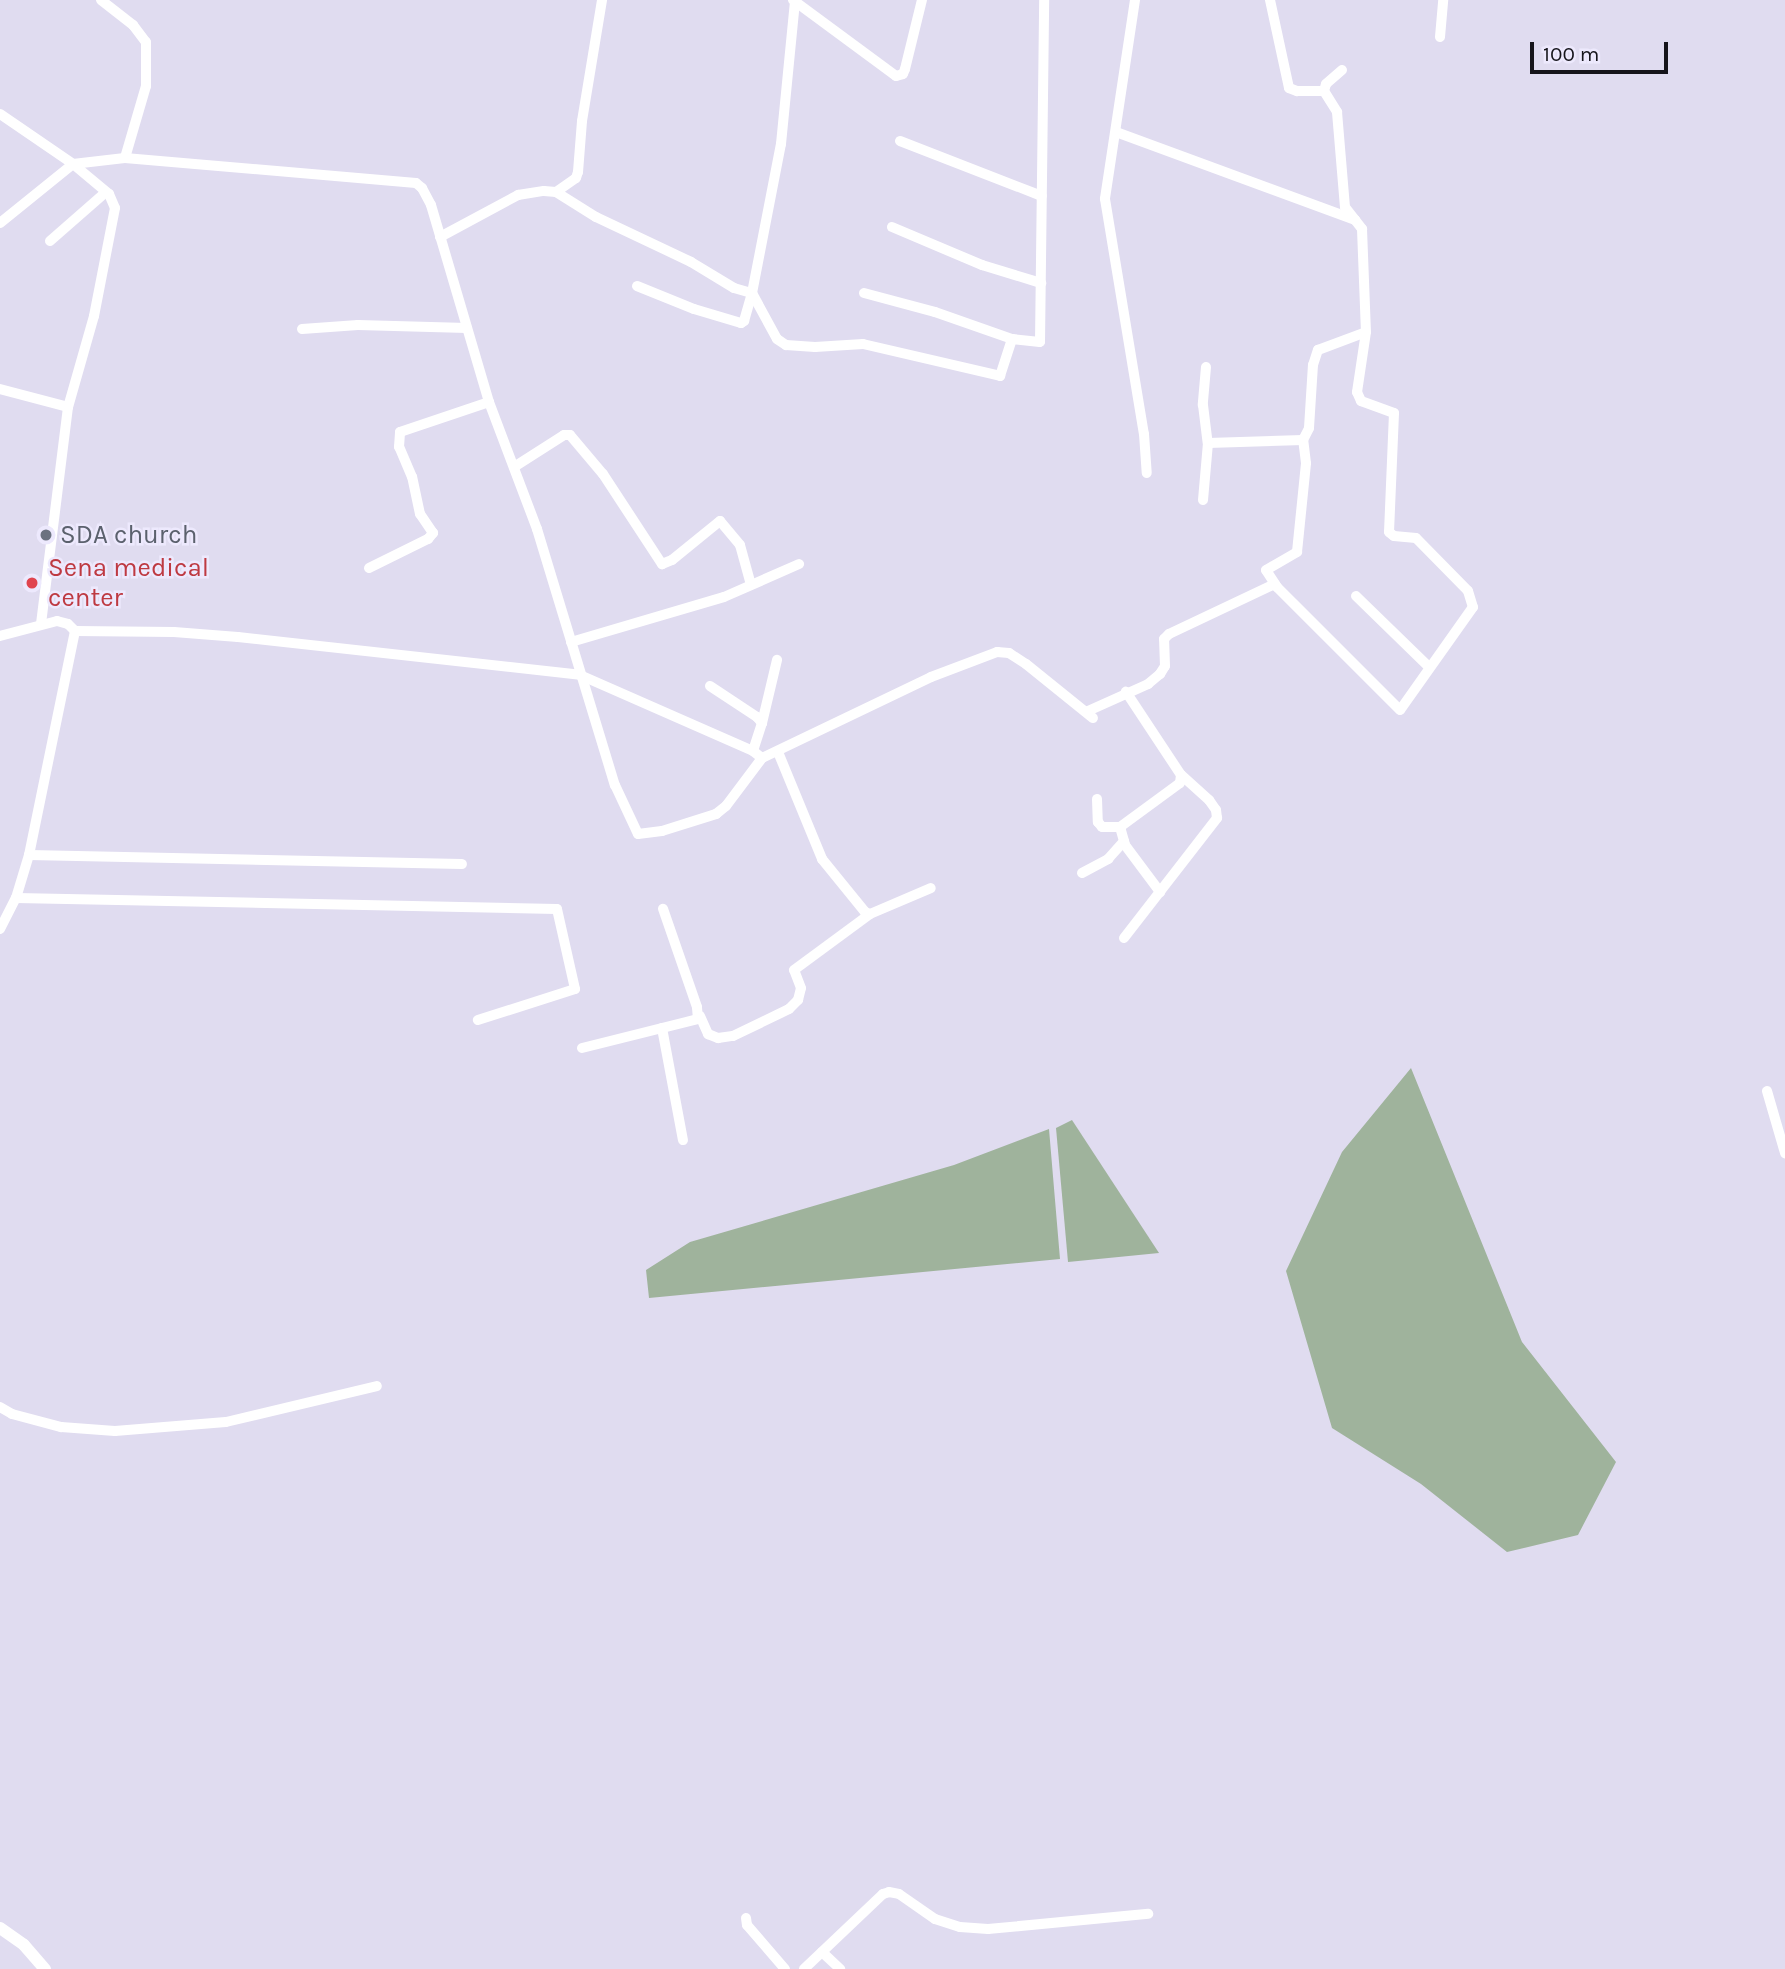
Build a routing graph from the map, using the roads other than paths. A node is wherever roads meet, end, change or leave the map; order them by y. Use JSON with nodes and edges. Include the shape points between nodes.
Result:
{"nodes":[{"id":1,"x":101,"y":0,"type":"edge"},
{"id":2,"x":602,"y":0,"type":"edge"},
{"id":3,"x":922,"y":0,"type":"edge"},
{"id":4,"x":1044,"y":0,"type":"edge"},
{"id":5,"x":1135,"y":0,"type":"edge"},
{"id":6,"x":1270,"y":0,"type":"edge"},
{"id":7,"x":1443,"y":0,"type":"edge"},
{"id":8,"x":794,"y":1,"type":"edge"},
{"id":9,"x":1440,"y":37,"type":"dead end"},
{"id":10,"x":1342,"y":70,"type":"dead end"},
{"id":11,"x":1324,"y":91,"type":"junction"},
{"id":12,"x":0,"y":114,"type":"edge"},
{"id":13,"x":1116,"y":132,"type":"junction"},
{"id":14,"x":900,"y":141,"type":"dead end"},
{"id":15,"x":125,"y":158,"type":"junction"},
{"id":16,"x":73,"y":164,"type":"junction"},
{"id":17,"x":106,"y":192,"type":"junction"},
{"id":18,"x":556,"y":192,"type":"junction"},
{"id":19,"x":1042,"y":196,"type":"junction"},
{"id":20,"x":1355,"y":219,"type":"junction"},
{"id":21,"x":0,"y":223,"type":"edge"},
{"id":22,"x":892,"y":227,"type":"dead end"},
{"id":23,"x":440,"y":237,"type":"junction"},
{"id":24,"x":50,"y":242,"type":"dead end"},
{"id":25,"x":1041,"y":283,"type":"junction"},
{"id":26,"x":637,"y":286,"type":"dead end"},
{"id":27,"x":752,"y":293,"type":"junction"},
{"id":28,"x":864,"y":293,"type":"dead end"},
{"id":29,"x":467,"y":328,"type":"junction"},
{"id":30,"x":302,"y":329,"type":"dead end"},
{"id":31,"x":1366,"y":332,"type":"junction"},
{"id":32,"x":1012,"y":339,"type":"junction"},
{"id":33,"x":1206,"y":368,"type":"dead end"},
{"id":34,"x":0,"y":389,"type":"edge"},
{"id":35,"x":489,"y":402,"type":"junction"},
{"id":36,"x":68,"y":407,"type":"junction"},
{"id":37,"x":1303,"y":440,"type":"junction"},
{"id":38,"x":1208,"y":443,"type":"junction"},
{"id":39,"x":514,"y":467,"type":"junction"},
{"id":40,"x":1147,"y":473,"type":"dead end"},
{"id":41,"x":1203,"y":500,"type":"dead end"},
{"id":42,"x":799,"y":564,"type":"dead end"},
{"id":43,"x":369,"y":568,"type":"dead end"},
{"id":44,"x":1275,"y":584,"type":"junction"},
{"id":45,"x":751,"y":585,"type":"junction"},
{"id":46,"x":1356,"y":596,"type":"dead end"},
{"id":47,"x":41,"y":623,"type":"junction"},
{"id":48,"x":75,"y":631,"type":"junction"},
{"id":49,"x":0,"y":636,"type":"edge"},
{"id":50,"x":571,"y":642,"type":"junction"},
{"id":51,"x":777,"y":660,"type":"dead end"},
{"id":52,"x":1429,"y":667,"type":"junction"},
{"id":53,"x":580,"y":675,"type":"junction"},
{"id":54,"x":710,"y":686,"type":"dead end"},
{"id":55,"x":1126,"y":692,"type":"junction"},
{"id":56,"x":762,"y":723,"type":"junction"},
{"id":57,"x":778,"y":752,"type":"junction"},
{"id":58,"x":757,"y":754,"type":"junction"},
{"id":59,"x":1181,"y":775,"type":"junction"},
{"id":60,"x":1097,"y":799,"type":"dead end"},
{"id":61,"x":1120,"y":827,"type":"junction"},
{"id":62,"x":1124,"y":841,"type":"junction"},
{"id":63,"x":29,"y":855,"type":"junction"},
{"id":64,"x":462,"y":864,"type":"dead end"},
{"id":65,"x":1082,"y":873,"type":"dead end"},
{"id":66,"x":931,"y":888,"type":"dead end"},
{"id":67,"x":1160,"y":892,"type":"junction"},
{"id":68,"x":16,"y":898,"type":"junction"},
{"id":69,"x":663,"y":909,"type":"dead end"},
{"id":70,"x":870,"y":914,"type":"junction"},
{"id":71,"x":0,"y":929,"type":"edge"},
{"id":72,"x":1124,"y":938,"type":"dead end"},
{"id":73,"x":700,"y":1016,"type":"junction"},
{"id":74,"x":478,"y":1020,"type":"dead end"},
{"id":75,"x":662,"y":1028,"type":"junction"},
{"id":76,"x":582,"y":1048,"type":"dead end"},
{"id":77,"x":1767,"y":1091,"type":"dead end"},
{"id":78,"x":683,"y":1140,"type":"dead end"},
{"id":79,"x":1785,"y":1153,"type":"edge"},
{"id":80,"x":377,"y":1386,"type":"dead end"},
{"id":81,"x":0,"y":1407,"type":"edge"},
{"id":82,"x":1148,"y":1914,"type":"dead end"},
{"id":83,"x":746,"y":1918,"type":"dead end"},
{"id":84,"x":0,"y":1928,"type":"edge"},
{"id":85,"x":822,"y":1952,"type":"junction"},
{"id":86,"x":45,"y":1969,"type":"edge"},
{"id":87,"x":785,"y":1969,"type":"edge"},
{"id":88,"x":804,"y":1969,"type":"edge"},
{"id":89,"x":840,"y":1969,"type":"edge"}],
"edges":[{"from":1,"to":15,"type":"street","via":[[133,25],[146,43],[146,86]]},
{"from":2,"to":18,"type":"street","via":[[578,172]]},
{"from":3,"to":8,"type":"street","via":[[905,69],[896,76]]},
{"from":4,"to":19,"type":"street"},
{"from":5,"to":13,"type":"street"},
{"from":6,"to":11,"type":"street","via":[[1289,88]]},
{"from":7,"to":9,"type":"street"},
{"from":8,"to":27,"type":"street","via":[[781,144]]},
{"from":10,"to":11,"type":"street"},
{"from":11,"to":20,"type":"street","via":[[1337,112],[1343,197]]},
{"from":12,"to":16,"type":"street"},
{"from":13,"to":20,"type":"street"},
{"from":13,"to":40,"type":"street","via":[[1104,199],[1133,357]]},
{"from":14,"to":19,"type":"street"},
{"from":15,"to":16,"type":"street"},
{"from":15,"to":23,"type":"street","via":[[416,183],[427,195]]},
{"from":16,"to":17,"type":"street"},
{"from":16,"to":21,"type":"street"},
{"from":17,"to":24,"type":"street"},
{"from":17,"to":36,"type":"street","via":[[113,200],[114,214],[94,316]]},
{"from":18,"to":23,"type":"street","via":[[518,195]]},
{"from":18,"to":27,"type":"street","via":[[596,217]]},
{"from":19,"to":25,"type":"street"},
{"from":20,"to":31,"type":"street","via":[[1362,229]]},
{"from":22,"to":25,"type":"street","via":[[982,265]]},
{"from":23,"to":29,"type":"street"},
{"from":25,"to":32,"type":"street","via":[[1040,342]]},
{"from":26,"to":27,"type":"street","via":[[741,323]]},
{"from":27,"to":32,"type":"street","via":[[777,339],[786,345],[863,344],[1000,376]]},
{"from":28,"to":32,"type":"street"},
{"from":29,"to":30,"type":"street"},
{"from":29,"to":35,"type":"street"},
{"from":31,"to":37,"type":"street","via":[[1318,350],[1309,428]]},
{"from":31,"to":52,"type":"street","via":[[1357,392],[1361,401],[1394,413],[1389,532],[1416,538],[1472,597],[1473,607]]},
{"from":33,"to":38,"type":"street","via":[[1203,405]]},
{"from":34,"to":36,"type":"street"},
{"from":35,"to":39,"type":"street"},
{"from":35,"to":43,"type":"street","via":[[400,432],[399,447],[420,514],[433,533]]},
{"from":36,"to":47,"type":"street"},
{"from":37,"to":38,"type":"street"},
{"from":37,"to":44,"type":"street","via":[[1306,463],[1297,552],[1266,570]]},
{"from":38,"to":41,"type":"street"},
{"from":39,"to":45,"type":"street","via":[[569,435],[603,474],[662,565],[720,521],[740,545]]},
{"from":39,"to":50,"type":"street"},
{"from":42,"to":45,"type":"street"},
{"from":44,"to":52,"type":"street","via":[[1400,710]]},
{"from":44,"to":55,"type":"street","via":[[1169,634],[1164,639],[1165,666],[1160,674]]},
{"from":45,"to":50,"type":"street"},
{"from":46,"to":52,"type":"street"},
{"from":47,"to":48,"type":"street","via":[[57,621]]},
{"from":47,"to":49,"type":"street"},
{"from":48,"to":53,"type":"street","via":[[238,637]]},
{"from":48,"to":63,"type":"street"},
{"from":50,"to":53,"type":"street"},
{"from":51,"to":56,"type":"street"},
{"from":53,"to":58,"type":"street"},
{"from":53,"to":58,"type":"street","via":[[615,785],[638,834],[716,814],[731,800]]},
{"from":54,"to":56,"type":"street"},
{"from":55,"to":57,"type":"street","via":[[1091,715],[1026,664],[1009,653],[997,652],[931,677]]},
{"from":55,"to":59,"type":"street"},
{"from":56,"to":58,"type":"street"},
{"from":57,"to":58,"type":"street"},
{"from":57,"to":70,"type":"street","via":[[822,859]]},
{"from":59,"to":61,"type":"street","via":[[1170,793]]},
{"from":59,"to":67,"type":"street","via":[[1209,800],[1217,818]]},
{"from":60,"to":61,"type":"street","via":[[1102,827]]},
{"from":61,"to":62,"type":"street"},
{"from":62,"to":65,"type":"street","via":[[1108,859]]},
{"from":62,"to":67,"type":"street"},
{"from":63,"to":64,"type":"street"},
{"from":63,"to":68,"type":"street"},
{"from":66,"to":70,"type":"street"},
{"from":67,"to":72,"type":"street"},
{"from":68,"to":71,"type":"street"},
{"from":68,"to":74,"type":"street","via":[[557,909],[575,989]]},
{"from":69,"to":73,"type":"street"},
{"from":70,"to":73,"type":"street","via":[[793,970],[801,988],[789,1009],[718,1038],[708,1034]]},
{"from":73,"to":75,"type":"street"},
{"from":75,"to":76,"type":"street"},
{"from":75,"to":78,"type":"street"},
{"from":77,"to":79,"type":"street"},
{"from":80,"to":81,"type":"street","via":[[226,1422],[115,1431],[61,1427]]},
{"from":82,"to":85,"type":"street","via":[[988,1929],[960,1927],[935,1919],[889,1892]]},
{"from":83,"to":87,"type":"street"},
{"from":84,"to":86,"type":"street","via":[[24,1945]]},
{"from":85,"to":88,"type":"street"},
{"from":85,"to":89,"type":"street"}]}
